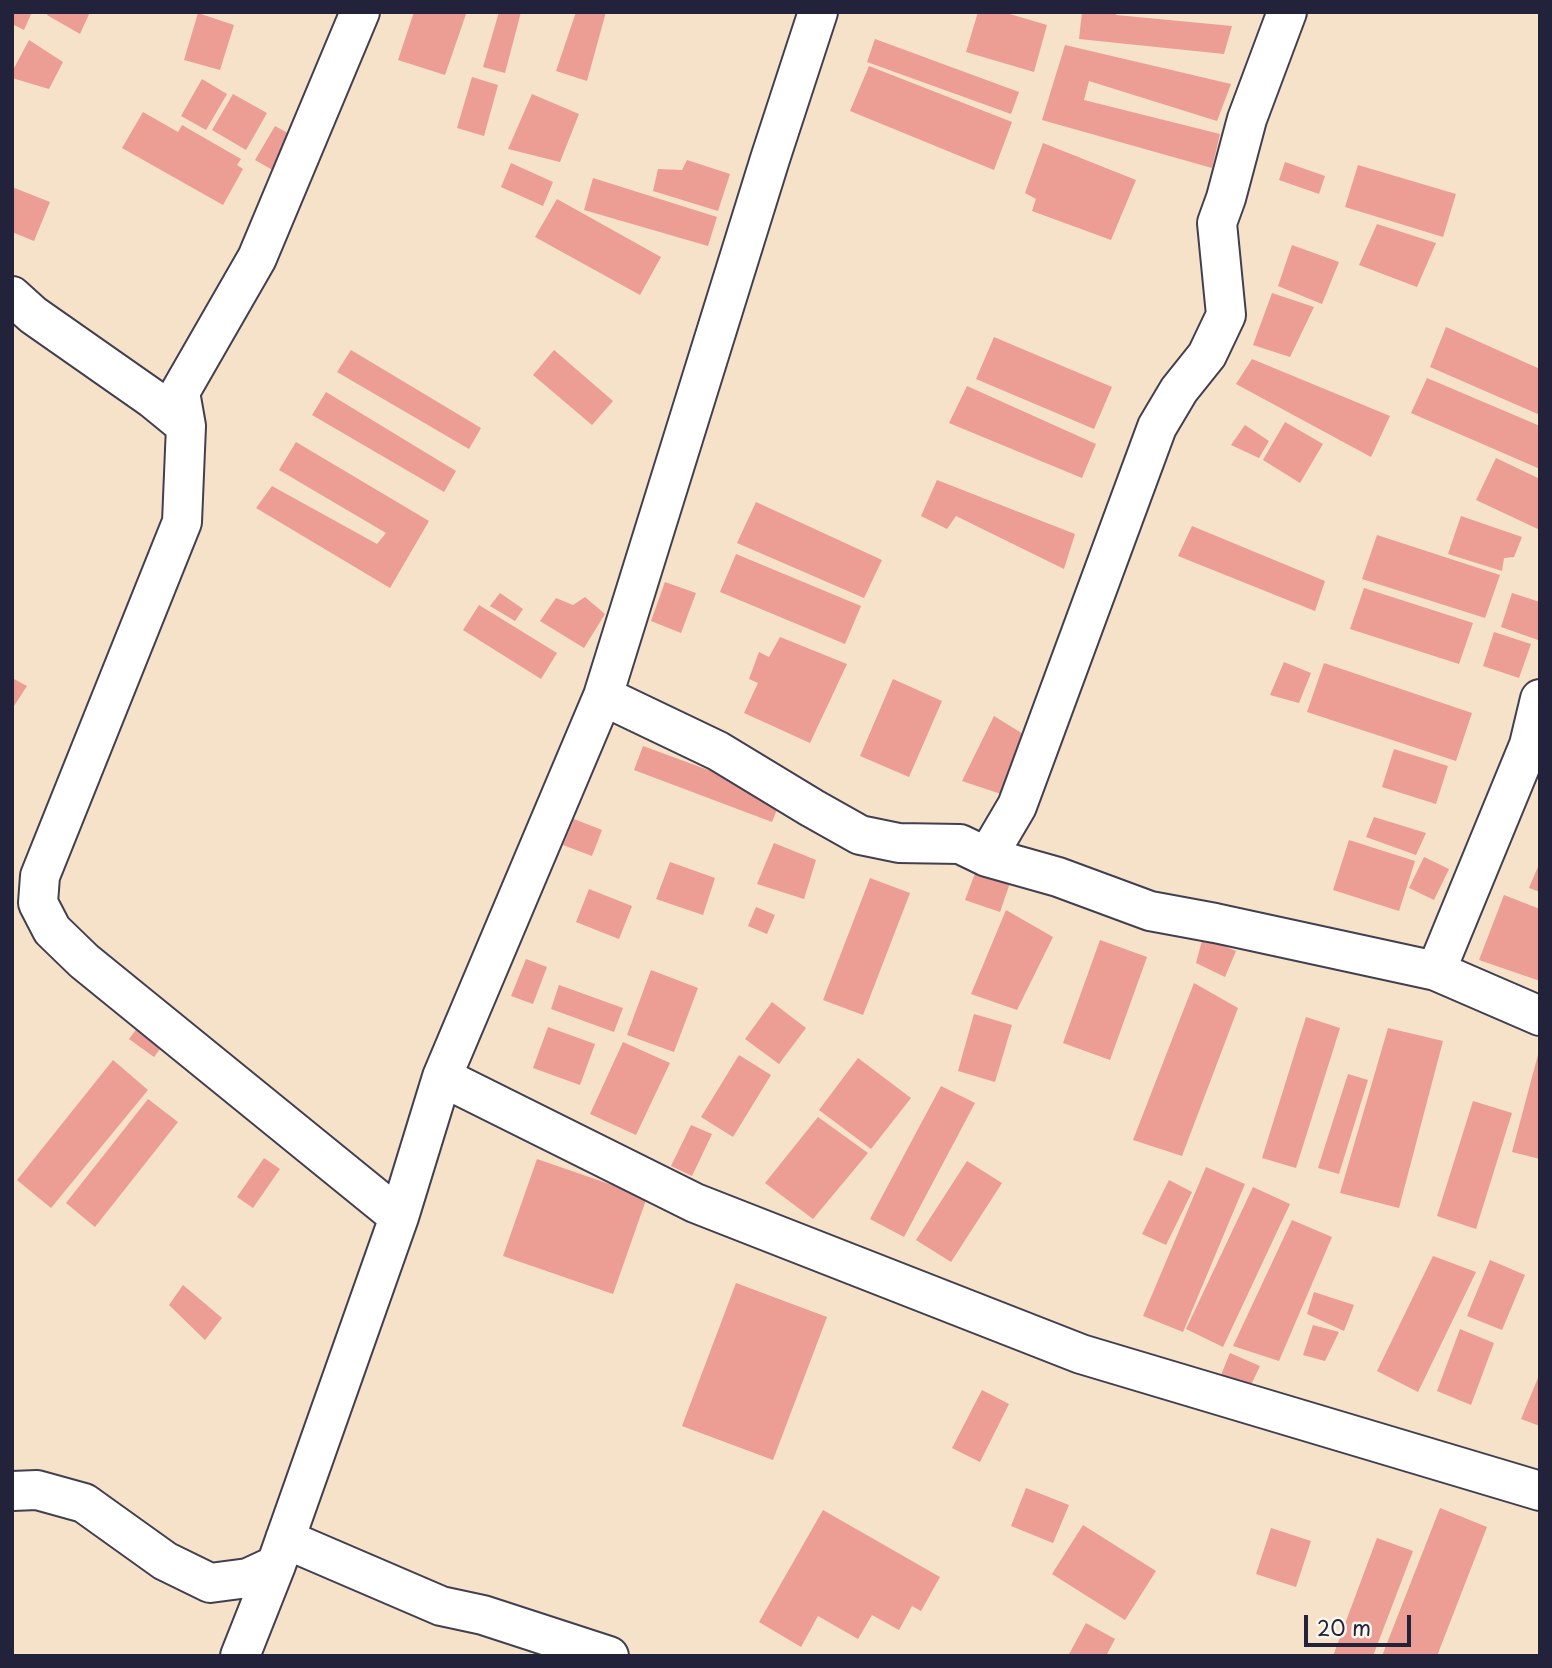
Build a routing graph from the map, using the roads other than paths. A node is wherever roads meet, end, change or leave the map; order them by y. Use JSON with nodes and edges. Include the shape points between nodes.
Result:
{"nodes":[{"id":1,"x":360,"y":12,"type":"edge"},
{"id":2,"x":818,"y":12,"type":"edge"},
{"id":3,"x":1287,"y":12,"type":"edge"},
{"id":4,"x":12,"y":296,"type":"edge"},
{"id":5,"x":187,"y":426,"type":"junction"},
{"id":6,"x":603,"y":696,"type":"junction"},
{"id":7,"x":1540,"y":699,"type":"edge"},
{"id":8,"x":987,"y":857,"type":"junction"},
{"id":9,"x":1436,"y":971,"type":"junction"},
{"id":10,"x":1540,"y":1016,"type":"edge"},
{"id":11,"x":442,"y":1077,"type":"junction"},
{"id":12,"x":399,"y":1217,"type":"junction"},
{"id":13,"x":12,"y":1490,"type":"edge"},
{"id":14,"x":1540,"y":1491,"type":"edge"},
{"id":15,"x":280,"y":1552,"type":"junction"},
{"id":16,"x":240,"y":1656,"type":"edge"},
{"id":17,"x":608,"y":1656,"type":"edge"}],
"edges":[{"from":1,"to":5,"type":"street","via":[[257,258],[180,392]]},
{"from":2,"to":6,"type":"street"},
{"from":3,"to":8,"type":"street","via":[[1247,119],[1217,223],[1226,315],[1208,355],[1157,427],[1017,806]]},
{"from":4,"to":5,"type":"street","via":[[33,316]]},
{"from":5,"to":12,"type":"street","via":[[182,522],[40,876],[38,903],[52,930],[84,961]]},
{"from":6,"to":8,"type":"street","via":[[718,751],[860,835],[899,843],[960,844]]},
{"from":6,"to":11,"type":"street"},
{"from":7,"to":9,"type":"street","via":[[1529,745]]},
{"from":8,"to":9,"type":"street","via":[[1150,911]]},
{"from":9,"to":10,"type":"street"},
{"from":11,"to":12,"type":"street"},
{"from":11,"to":14,"type":"street","via":[[695,1203],[1081,1354]]},
{"from":12,"to":15,"type":"street"},
{"from":13,"to":15,"type":"street","via":[[37,1490],[84,1503],[165,1561],[210,1583],[248,1578]]},
{"from":15,"to":16,"type":"street"},
{"from":15,"to":17,"type":"street"}]}
